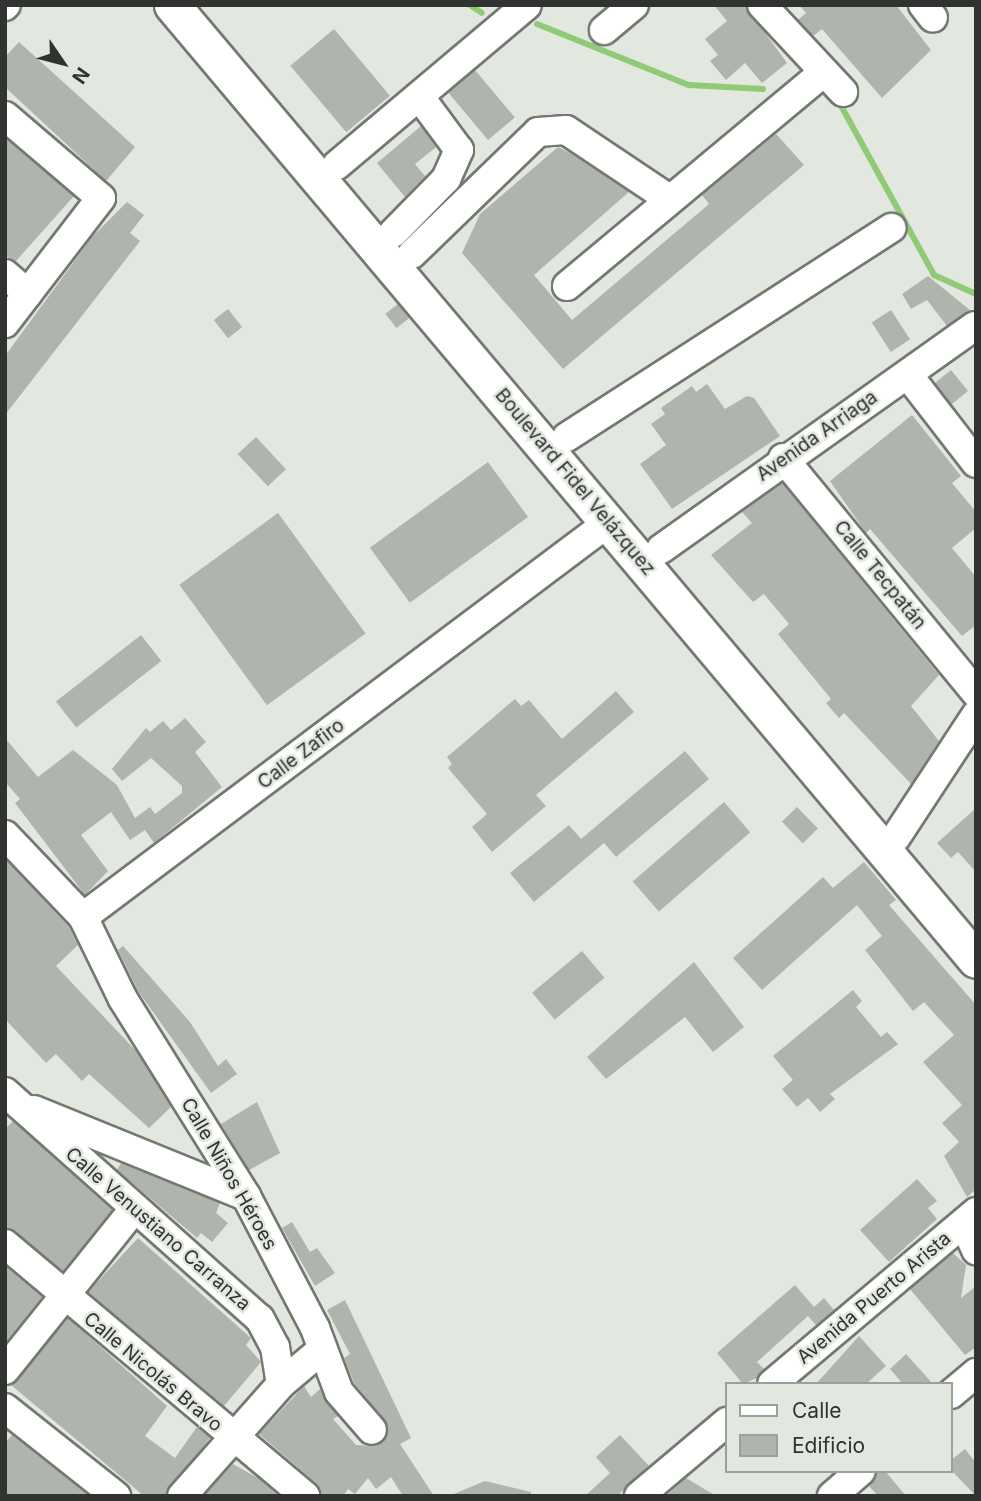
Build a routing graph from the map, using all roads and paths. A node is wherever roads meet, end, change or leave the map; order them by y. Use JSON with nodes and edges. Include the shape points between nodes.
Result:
{"nodes":[{"id":1,"x":173,"y":5,"type":"edge"},
{"id":2,"x":200,"y":5,"type":"edge"},
{"id":3,"x":527,"y":5,"type":"edge"},
{"id":4,"x":634,"y":5,"type":"edge"},
{"id":5,"x":762,"y":5,"type":"edge"},
{"id":6,"x":604,"y":30,"type":"dead end"},
{"id":7,"x":824,"y":72,"type":"junction"},
{"id":8,"x":844,"y":92,"type":"dead end"},
{"id":9,"x":419,"y":96,"type":"junction"},
{"id":10,"x":5,"y":116,"type":"edge"},
{"id":11,"x":337,"y":165,"type":"junction"},
{"id":12,"x":669,"y":199,"type":"junction"},
{"id":13,"x":891,"y":228,"type":"dead end"},
{"id":14,"x":402,"y":244,"type":"junction"},
{"id":15,"x":5,"y":274,"type":"edge"},
{"id":16,"x":567,"y":286,"type":"dead end"},
{"id":17,"x":430,"y":293,"type":"junction"},
{"id":18,"x":29,"y":294,"type":"junction"},
{"id":19,"x":5,"y":323,"type":"edge"},
{"id":20,"x":975,"y":326,"type":"edge"},
{"id":21,"x":908,"y":374,"type":"junction"},
{"id":22,"x":567,"y":437,"type":"junction"},
{"id":23,"x":783,"y":458,"type":"junction"},
{"id":24,"x":976,"y":463,"type":"edge"},
{"id":25,"x":610,"y":522,"type":"junction"},
{"id":26,"x":661,"y":549,"type":"junction"},
{"id":27,"x":976,"y":694,"type":"edge"},
{"id":28,"x":976,"y":715,"type":"edge"},
{"id":29,"x":5,"y":835,"type":"edge"},
{"id":30,"x":896,"y":837,"type":"junction"},
{"id":31,"x":83,"y":917,"type":"junction"},
{"id":32,"x":976,"y":927,"type":"edge"},
{"id":33,"x":976,"y":960,"type":"edge"},
{"id":34,"x":12,"y":1098,"type":"edge"},
{"id":35,"x":246,"y":1196,"type":"junction"},
{"id":36,"x":133,"y":1210,"type":"junction"},
{"id":37,"x":970,"y":1218,"type":"edge"},
{"id":38,"x":5,"y":1244,"type":"edge"},
{"id":39,"x":976,"y":1250,"type":"edge"},
{"id":40,"x":64,"y":1297,"type":"junction"},
{"id":41,"x":320,"y":1351,"type":"junction"},
{"id":42,"x":5,"y":1370,"type":"edge"},
{"id":43,"x":976,"y":1373,"type":"edge"},
{"id":44,"x":774,"y":1382,"type":"edge"},
{"id":45,"x":281,"y":1384,"type":"junction"},
{"id":46,"x":953,"y":1392,"type":"edge"},
{"id":47,"x":5,"y":1408,"type":"edge"},
{"id":48,"x":726,"y":1423,"type":"edge"},
{"id":49,"x":372,"y":1430,"type":"dead end"},
{"id":50,"x":231,"y":1438,"type":"junction"},
{"id":51,"x":859,"y":1473,"type":"edge"},
{"id":52,"x":641,"y":1495,"type":"edge"},
{"id":53,"x":116,"y":1496,"type":"edge"},
{"id":54,"x":183,"y":1496,"type":"edge"},
{"id":55,"x":305,"y":1496,"type":"edge"},
{"id":56,"x":832,"y":1496,"type":"edge"}],
"edges":[{"from":1,"to":17,"type":"main road","name":"Boulevard Fidel Velázquez"},
{"from":2,"to":11,"type":"main road","name":"Boulevard Fidel Velázquez"},
{"from":3,"to":9,"type":"street"},
{"from":4,"to":6,"type":"street"},
{"from":5,"to":7,"type":"street"},
{"from":7,"to":8,"type":"street"},
{"from":7,"to":12,"type":"street"},
{"from":9,"to":11,"type":"street"},
{"from":9,"to":14,"type":"street","via":[[459,150],[446,179]]},
{"from":10,"to":18,"type":"street","via":[[101,198]]},
{"from":11,"to":14,"type":"main road","name":"Boulevard Fidel Velázquez"},
{"from":12,"to":14,"type":"street","via":[[566,130],[538,132]]},
{"from":12,"to":16,"type":"street"},
{"from":13,"to":22,"type":"street"},
{"from":14,"to":17,"type":"main road","name":"Boulevard Fidel Velázquez"},
{"from":15,"to":18,"type":"street"},
{"from":17,"to":22,"type":"main road","name":"Boulevard Fidel Velázquez"},
{"from":17,"to":25,"type":"main road","name":"Boulevard Fidel Velázquez"},
{"from":18,"to":19,"type":"street"},
{"from":20,"to":21,"type":"street","name":"Avenida Arriaga"},
{"from":21,"to":23,"type":"street","name":"Avenida Arriaga"},
{"from":21,"to":24,"type":"street"},
{"from":22,"to":26,"type":"main road","name":"Boulevard Fidel Velázquez"},
{"from":23,"to":26,"type":"street","name":"Avenida Arriaga"},
{"from":23,"to":27,"type":"street","name":"Calle Tecpatán"},
{"from":25,"to":31,"type":"street","name":"Calle Zafiro"},
{"from":25,"to":33,"type":"main road","name":"Boulevard Fidel Velázquez"},
{"from":26,"to":30,"type":"main road","name":"Boulevard Fidel Velázquez"},
{"from":28,"to":30,"type":"street"},
{"from":29,"to":31,"type":"street"},
{"from":30,"to":32,"type":"main road","name":"Boulevard Fidel Velázquez"},
{"from":31,"to":35,"type":"street","name":"Calle Niños Héroes","via":[[123,999]]},
{"from":34,"to":35,"type":"street"},
{"from":34,"to":36,"type":"street","name":"Calle Venustiano Carranza"},
{"from":35,"to":41,"type":"street","name":"Calle Niños Héroes","via":[[315,1328]]},
{"from":36,"to":40,"type":"street"},
{"from":36,"to":45,"type":"street","name":"Calle Venustiano Carranza","via":[[260,1319],[275,1347]]},
{"from":37,"to":39,"type":"street"},
{"from":37,"to":44,"type":"street","name":"Avenida Puerto Arista"},
{"from":38,"to":40,"type":"street","name":"Calle Nicolás Bravo"},
{"from":40,"to":42,"type":"street"},
{"from":40,"to":50,"type":"street","name":"Calle Nicolás Bravo"},
{"from":41,"to":45,"type":"street"},
{"from":41,"to":49,"type":"street","name":"Calle Niños Héroes","via":[[339,1392]]},
{"from":43,"to":46,"type":"street"},
{"from":45,"to":50,"type":"street"},
{"from":47,"to":53,"type":"street"},
{"from":48,"to":52,"type":"street"},
{"from":50,"to":54,"type":"street"},
{"from":50,"to":55,"type":"street","name":"Calle Nicolás Bravo"},
{"from":51,"to":56,"type":"street"}]}
